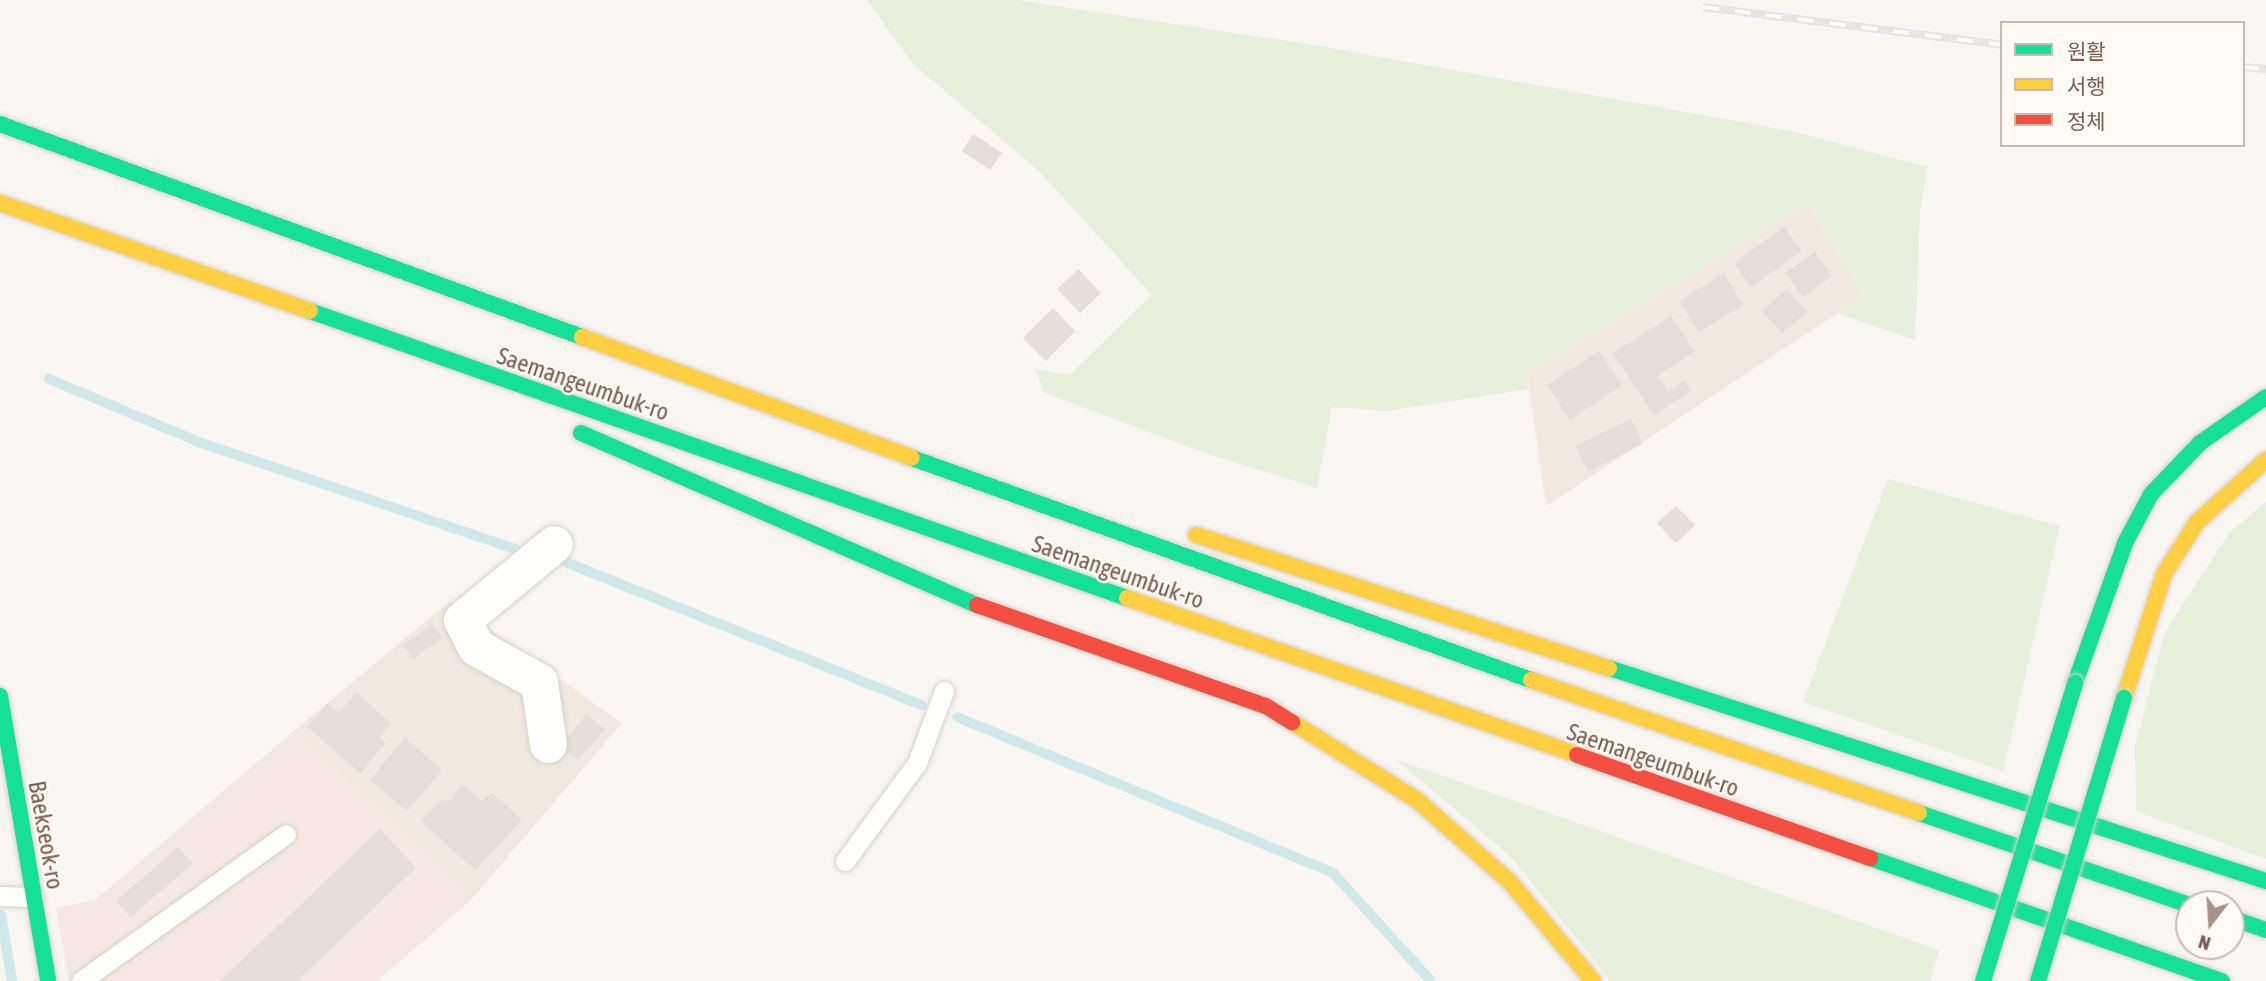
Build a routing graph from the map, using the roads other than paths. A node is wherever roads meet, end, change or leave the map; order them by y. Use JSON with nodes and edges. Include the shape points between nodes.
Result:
{"nodes":[{"id":1,"x":0,"y":124,"type":"edge"},
{"id":2,"x":0,"y":203,"type":"edge"},
{"id":3,"x":105,"y":240,"type":"junction"},
{"id":4,"x":610,"y":345,"type":"junction"},
{"id":5,"x":461,"y":384,"type":"dead end"},
{"id":6,"x":2266,"y":397,"type":"edge"},
{"id":7,"x":563,"y":426,"type":"dead end"},
{"id":8,"x":2266,"y":460,"type":"edge"},
{"id":9,"x":1061,"y":491,"type":"dead end"},
{"id":10,"x":1180,"y":530,"type":"dead end"},
{"id":11,"x":554,"y":544,"type":"dead end"},
{"id":12,"x":944,"y":691,"type":"dead end"},
{"id":13,"x":0,"y":696,"type":"edge"},
{"id":14,"x":548,"y":744,"type":"dead end"},
{"id":15,"x":286,"y":834,"type":"dead end"},
{"id":16,"x":845,"y":861,"type":"dead end"},
{"id":17,"x":2266,"y":881,"type":"edge"},
{"id":18,"x":0,"y":896,"type":"edge"},
{"id":19,"x":34,"y":897,"type":"junction"},
{"id":20,"x":2175,"y":900,"type":"edge"},
{"id":21,"x":2245,"y":923,"type":"edge"},
{"id":22,"x":2266,"y":930,"type":"edge"},
{"id":23,"x":48,"y":981,"type":"edge"},
{"id":24,"x":80,"y":981,"type":"edge"},
{"id":25,"x":1593,"y":981,"type":"edge"},
{"id":26,"x":1983,"y":981,"type":"edge"},
{"id":27,"x":2038,"y":981,"type":"edge"},
{"id":28,"x":2222,"y":981,"type":"edge"}],
"edges":[{"from":1,"to":4,"type":"main road","name":"Saemangeumbuk-ro"},
{"from":2,"to":3,"type":"main road","name":"Saemangeumbuk-ro"},
{"from":3,"to":5,"type":"main road"},
{"from":3,"to":28,"type":"main road","name":"Saemangeumbuk-ro"},
{"from":4,"to":9,"type":"main road"},
{"from":4,"to":20,"type":"main road","name":"Saemangeumbuk-ro","via":[[1354,620]]},
{"from":6,"to":26,"type":"main road","bridge":true,"via":[[2200,443],[2151,494],[2124,543]]},
{"from":7,"to":25,"type":"main road","via":[[728,493],[927,588],[1266,706],[1417,800],[1510,882]]},
{"from":8,"to":27,"type":"main road","bridge":true,"via":[[2197,522],[2164,574]]},
{"from":10,"to":17,"type":"main road"},
{"from":11,"to":14,"type":"street","via":[[462,620],[475,647],[539,682]]},
{"from":12,"to":16,"type":"lane","via":[[917,763]]},
{"from":13,"to":19,"type":"main road","name":"Baekseok-ro"},
{"from":15,"to":24,"type":"lane"},
{"from":18,"to":19,"type":"lane"},
{"from":19,"to":23,"type":"main road","name":"Baekseok-ro"},
{"from":21,"to":22,"type":"main road"}]}
